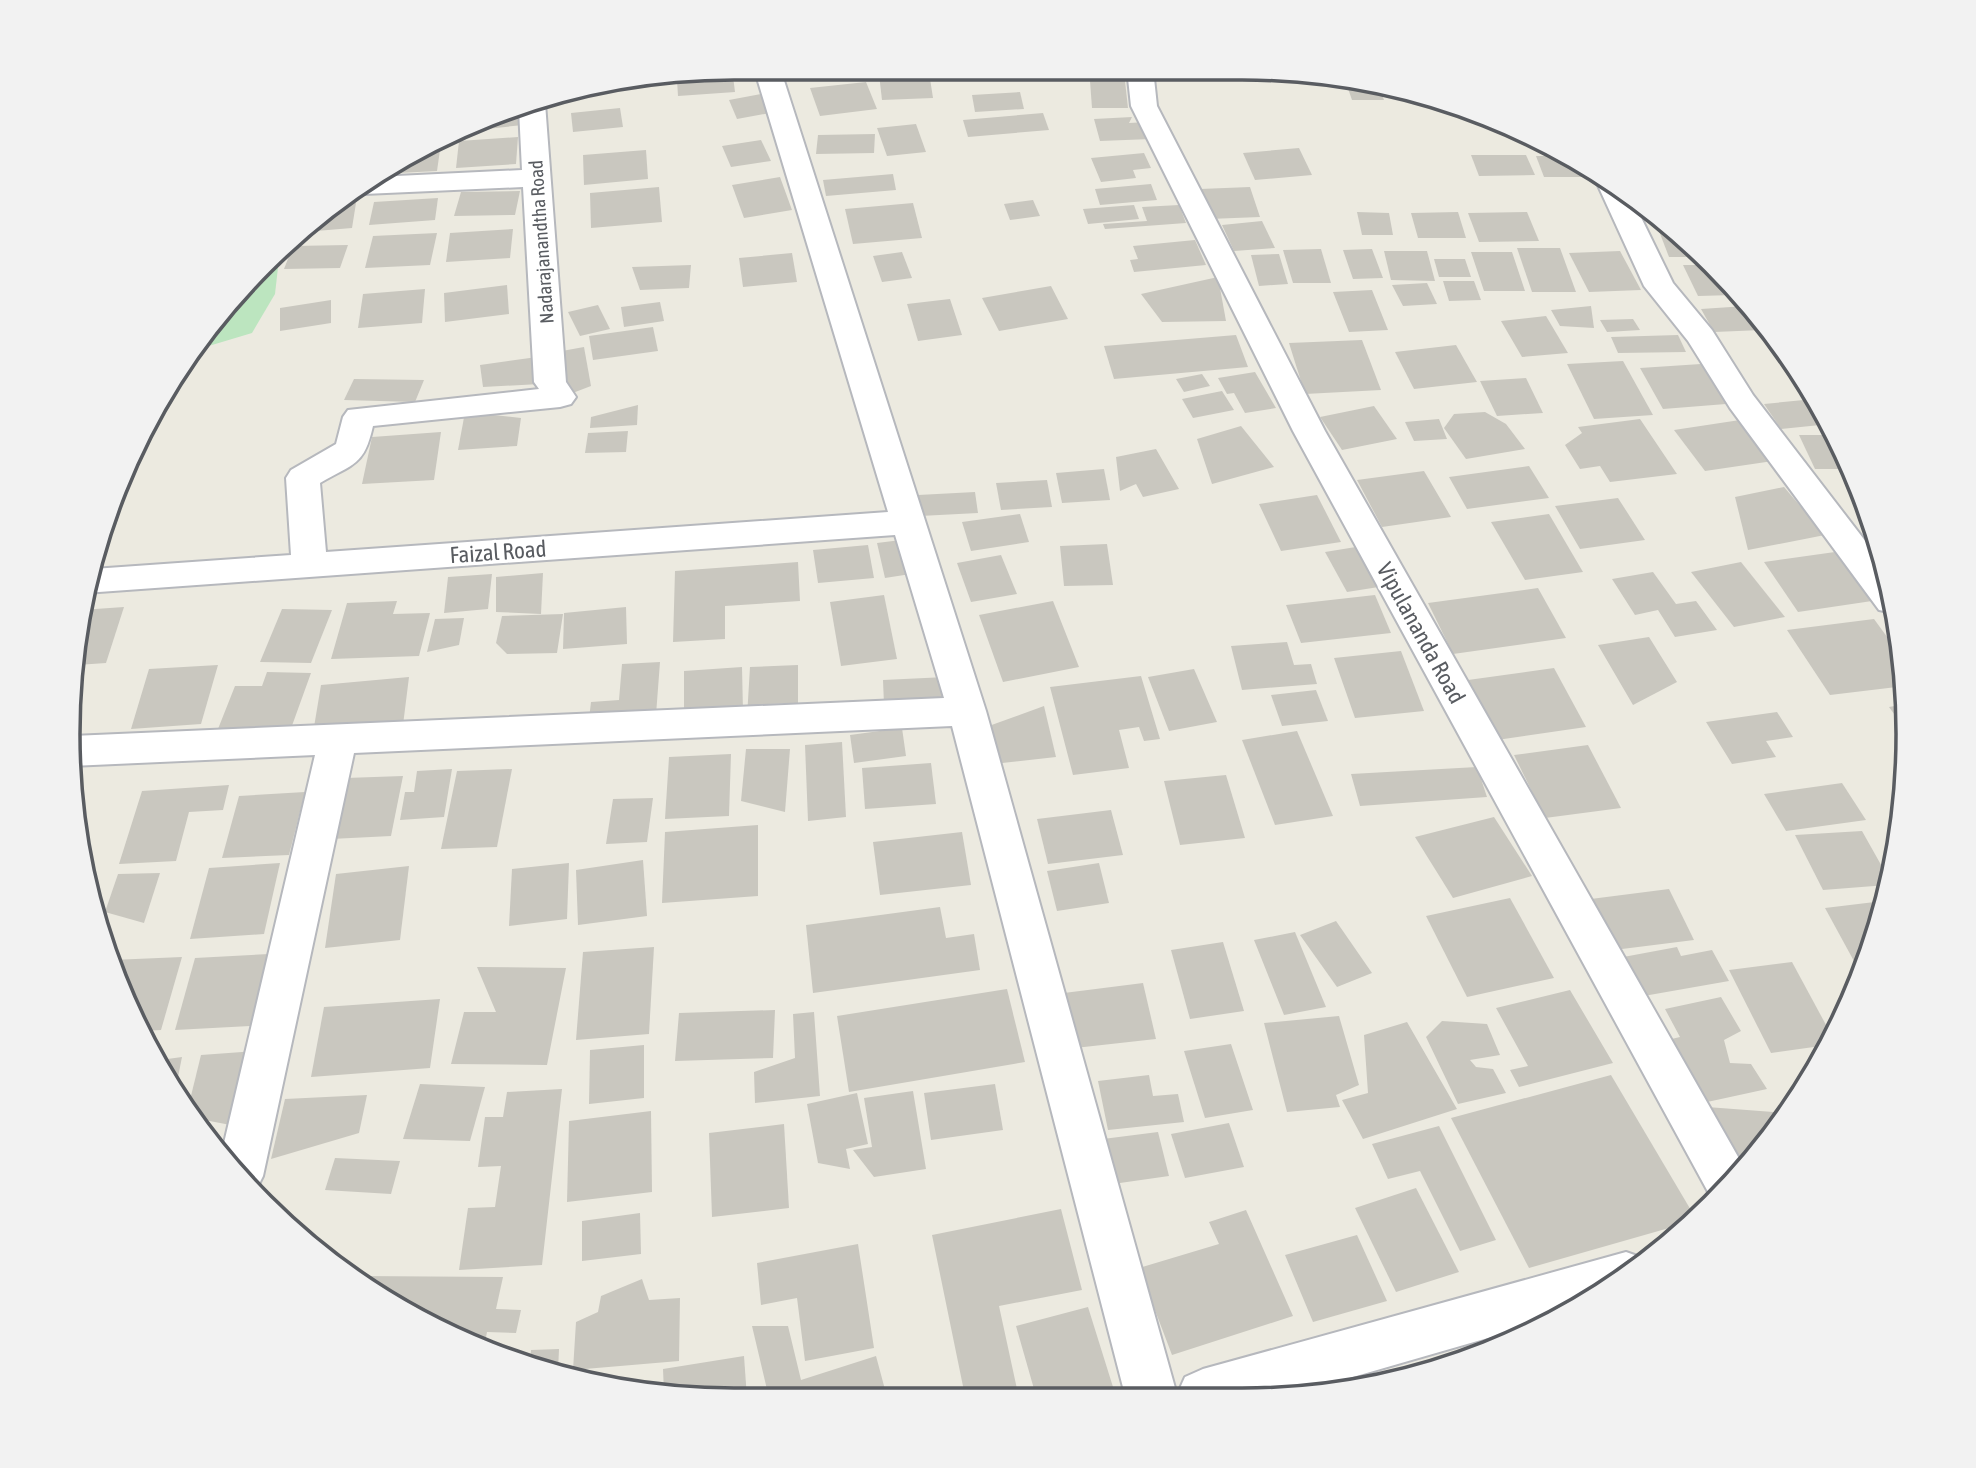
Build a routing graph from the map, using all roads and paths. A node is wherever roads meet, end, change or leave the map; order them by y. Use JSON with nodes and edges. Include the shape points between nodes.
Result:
{"nodes":[{"id":1,"x":771,"y":80,"type":"edge"},
{"id":2,"x":1141,"y":80,"type":"edge"},
{"id":3,"x":533,"y":112,"type":"edge"},
{"id":4,"x":537,"y":178,"type":"junction"},
{"id":5,"x":380,"y":185,"type":"edge"},
{"id":6,"x":1620,"y":201,"type":"edge"},
{"id":7,"x":908,"y":522,"type":"junction"},
{"id":8,"x":309,"y":566,"type":"junction"},
{"id":9,"x":99,"y":581,"type":"edge"},
{"id":10,"x":1877,"y":581,"type":"edge"},
{"id":11,"x":967,"y":710,"type":"junction"},
{"id":12,"x":338,"y":739,"type":"junction"},
{"id":13,"x":81,"y":751,"type":"edge"},
{"id":14,"x":243,"y":1164,"type":"edge"},
{"id":15,"x":1724,"y":1175,"type":"edge"},
{"id":16,"x":1572,"y":1298,"type":"edge"},
{"id":17,"x":1511,"y":1324,"type":"edge"},
{"id":18,"x":1149,"y":1388,"type":"edge"},
{"id":19,"x":1233,"y":1388,"type":"edge"}],
"edges":[{"from":1,"to":7,"type":"street"},
{"from":2,"to":15,"type":"street","name":"Vipulananda Road","via":[[1143,106],[1308,431]]},
{"from":3,"to":4,"type":"street","name":"Nadarajanandtha Road"},
{"from":4,"to":5,"type":"street"},
{"from":4,"to":8,"type":"street","name":"Nadarajanandtha Road","via":[[551,382],[560,397],[359,417],[351,450],[303,478]]},
{"from":6,"to":10,"type":"street","via":[[1659,285]]},
{"from":7,"to":8,"type":"street","name":"Faizal Road"},
{"from":7,"to":11,"type":"street"},
{"from":8,"to":9,"type":"street","name":"Faizal Road"},
{"from":11,"to":12,"type":"street"},
{"from":11,"to":18,"type":"street"},
{"from":12,"to":13,"type":"street"},
{"from":12,"to":14,"type":"street"},
{"from":16,"to":17,"type":"street"},
{"from":17,"to":19,"type":"street"}]}
